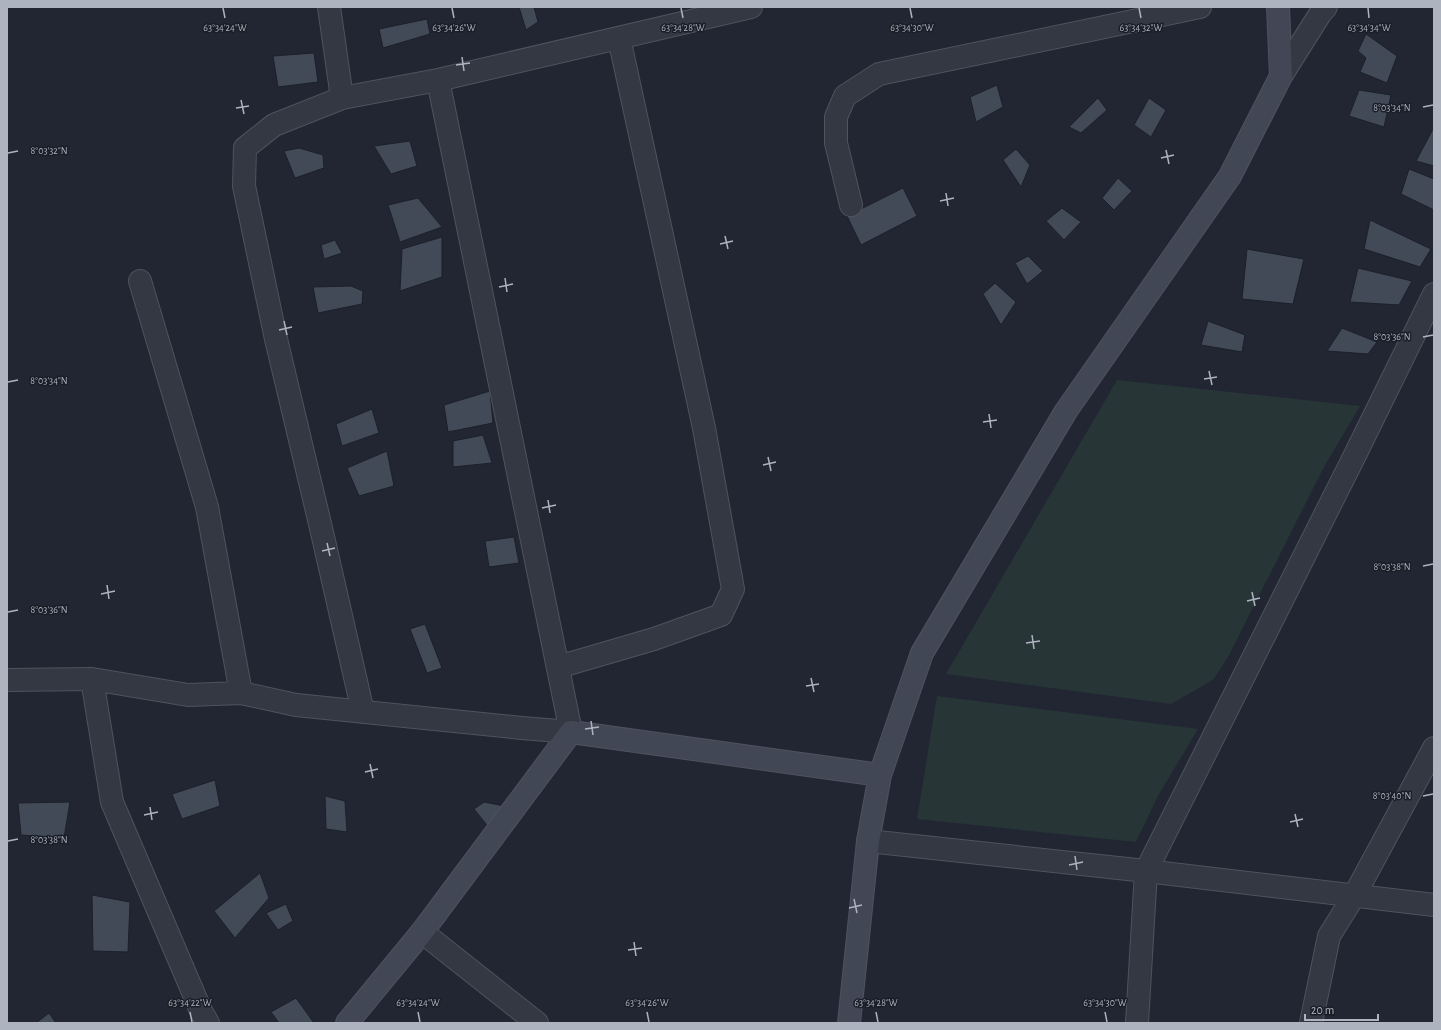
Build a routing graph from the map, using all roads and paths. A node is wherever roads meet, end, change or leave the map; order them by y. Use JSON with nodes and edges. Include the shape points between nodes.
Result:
{"nodes":[{"id":1,"x":329,"y":7,"type":"edge"},
{"id":2,"x":751,"y":7,"type":"edge"},
{"id":3,"x":1200,"y":7,"type":"edge"},
{"id":4,"x":1278,"y":7,"type":"edge"},
{"id":5,"x":1326,"y":7,"type":"edge"},
{"id":6,"x":620,"y":38,"type":"junction"},
{"id":7,"x":1281,"y":76,"type":"junction"},
{"id":8,"x":438,"y":80,"type":"junction"},
{"id":9,"x":342,"y":98,"type":"junction"},
{"id":10,"x":851,"y":205,"type":"dead end"},
{"id":11,"x":140,"y":281,"type":"dead end"},
{"id":12,"x":1434,"y":294,"type":"edge"},
{"id":13,"x":558,"y":667,"type":"junction"},
{"id":14,"x":92,"y":679,"type":"junction"},
{"id":15,"x":7,"y":680,"type":"edge"},
{"id":16,"x":241,"y":693,"type":"junction"},
{"id":17,"x":363,"y":712,"type":"junction"},
{"id":18,"x":571,"y":732,"type":"junction"},
{"id":19,"x":1434,"y":748,"type":"edge"},
{"id":20,"x":880,"y":775,"type":"junction"},
{"id":21,"x":868,"y":841,"type":"junction"},
{"id":22,"x":1146,"y":871,"type":"junction"},
{"id":23,"x":1354,"y":896,"type":"junction"},
{"id":24,"x":1434,"y":906,"type":"edge"},
{"id":25,"x":422,"y":932,"type":"junction"},
{"id":26,"x":208,"y":1023,"type":"edge"},
{"id":27,"x":347,"y":1023,"type":"edge"},
{"id":28,"x":537,"y":1023,"type":"edge"},
{"id":29,"x":849,"y":1023,"type":"edge"},
{"id":30,"x":1137,"y":1023,"type":"edge"},
{"id":31,"x":1311,"y":1023,"type":"edge"}],
"edges":[{"from":1,"to":9,"type":"street"},
{"from":2,"to":6,"type":"street"},
{"from":3,"to":10,"type":"street","via":[[879,74],[845,96],[836,117],[836,142]]},
{"from":4,"to":7,"type":"street"},
{"from":5,"to":7,"type":"street"},
{"from":6,"to":8,"type":"street"},
{"from":6,"to":13,"type":"street","via":[[704,428],[733,589],[721,615],[654,639]]},
{"from":7,"to":20,"type":"street","via":[[1230,176],[1066,412],[922,653]]},
{"from":8,"to":9,"type":"street"},
{"from":8,"to":13,"type":"street"},
{"from":9,"to":17,"type":"street","via":[[274,125],[246,148],[244,186],[276,339]]},
{"from":11,"to":16,"type":"street","via":[[207,506]]},
{"from":12,"to":22,"type":"street"},
{"from":13,"to":18,"type":"street"},
{"from":14,"to":15,"type":"street"},
{"from":14,"to":16,"type":"street","via":[[188,694]]},
{"from":14,"to":26,"type":"street","via":[[112,802]]},
{"from":16,"to":17,"type":"street","via":[[296,705]]},
{"from":17,"to":18,"type":"street"},
{"from":18,"to":20,"type":"street"},
{"from":18,"to":25,"type":"street"},
{"from":19,"to":23,"type":"street"},
{"from":20,"to":21,"type":"street"},
{"from":21,"to":22,"type":"street"},
{"from":21,"to":29,"type":"street"},
{"from":22,"to":23,"type":"street"},
{"from":22,"to":30,"type":"street"},
{"from":23,"to":24,"type":"street"},
{"from":23,"to":31,"type":"street","via":[[1329,936]]},
{"from":25,"to":27,"type":"street"},
{"from":25,"to":28,"type":"street"}]}
